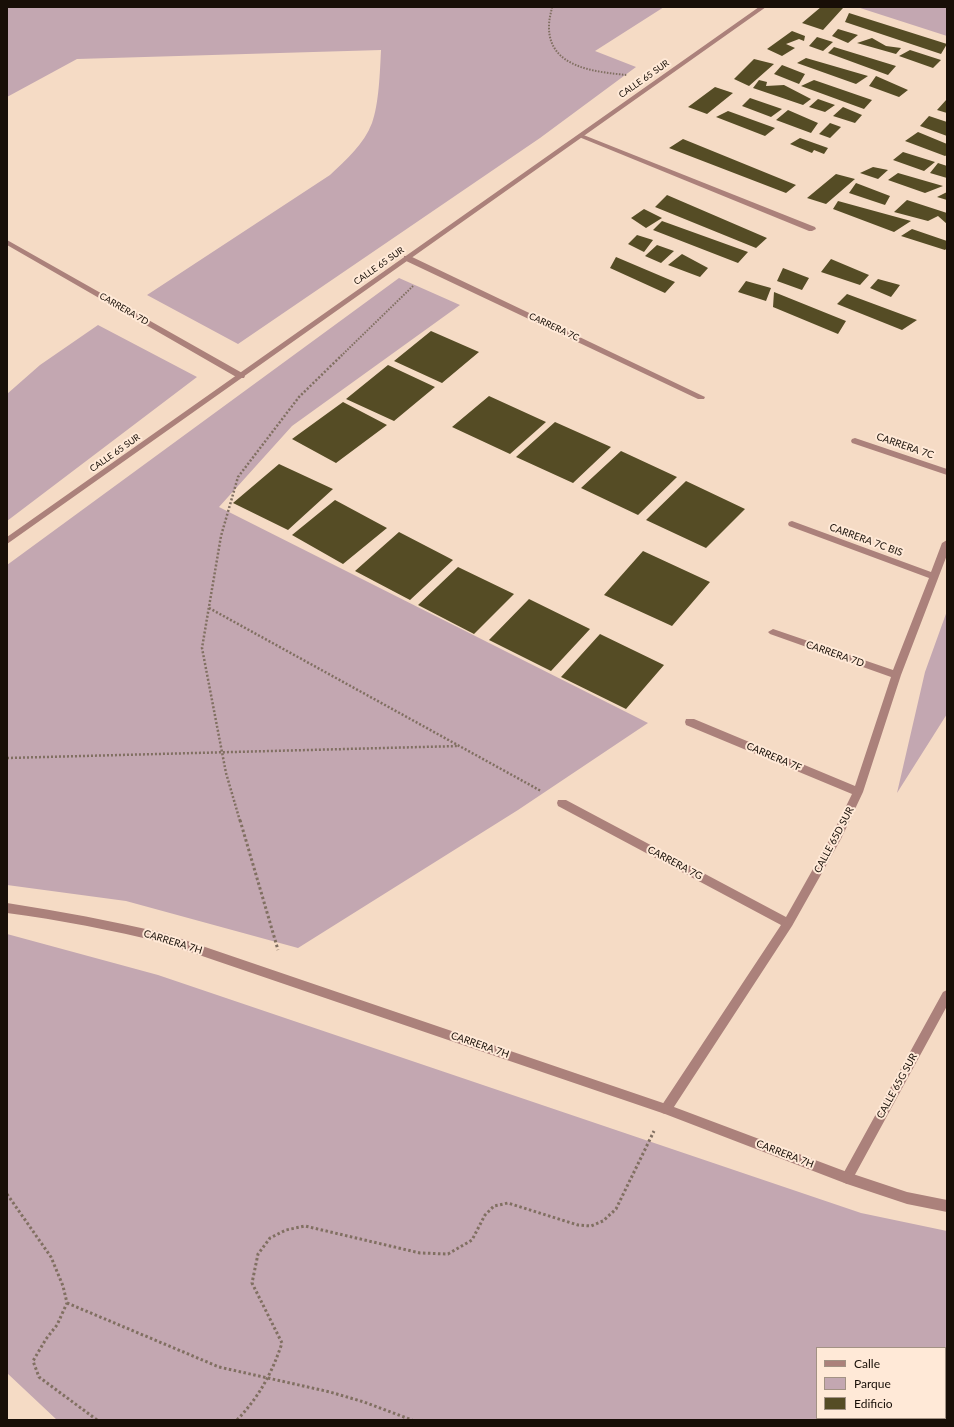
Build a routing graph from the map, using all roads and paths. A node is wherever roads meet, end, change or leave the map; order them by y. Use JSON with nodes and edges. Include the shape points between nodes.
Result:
{"nodes":[{"id":1,"x":552,"y":7,"type":"edge"},
{"id":2,"x":763,"y":7,"type":"edge"},
{"id":3,"x":664,"y":77,"type":"junction"},
{"id":4,"x":581,"y":136,"type":"junction"},
{"id":5,"x":812,"y":229,"type":"dead end"},
{"id":6,"x":7,"y":242,"type":"edge"},
{"id":7,"x":408,"y":258,"type":"junction"},
{"id":8,"x":431,"y":269,"type":"junction"},
{"id":9,"x":241,"y":376,"type":"junction"},
{"id":10,"x":701,"y":397,"type":"dead end"},
{"id":11,"x":855,"y":441,"type":"dead end"},
{"id":12,"x":947,"y":472,"type":"edge"},
{"id":13,"x":792,"y":524,"type":"dead end"},
{"id":14,"x":7,"y":541,"type":"edge"},
{"id":15,"x":947,"y":543,"type":"edge"},
{"id":16,"x":933,"y":576,"type":"junction"},
{"id":17,"x":209,"y":608,"type":"junction"},
{"id":18,"x":773,"y":632,"type":"dead end"},
{"id":19,"x":896,"y":675,"type":"junction"},
{"id":20,"x":690,"y":722,"type":"dead end"},
{"id":21,"x":459,"y":746,"type":"junction"},
{"id":22,"x":222,"y":753,"type":"junction"},
{"id":23,"x":7,"y":758,"type":"edge"},
{"id":24,"x":858,"y":792,"type":"junction"},
{"id":25,"x":562,"y":803,"type":"joint"},
{"id":26,"x":7,"y":908,"type":"edge"},
{"id":27,"x":788,"y":923,"type":"junction"},
{"id":28,"x":286,"y":979,"type":"junction"},
{"id":29,"x":947,"y":995,"type":"edge"},
{"id":30,"x":666,"y":1109,"type":"junction"},
{"id":31,"x":847,"y":1178,"type":"junction"},
{"id":32,"x":7,"y":1194,"type":"edge"},
{"id":33,"x":947,"y":1206,"type":"edge"},
{"id":34,"x":67,"y":1303,"type":"junction"},
{"id":35,"x":269,"y":1378,"type":"junction"},
{"id":36,"x":97,"y":1420,"type":"edge"},
{"id":37,"x":236,"y":1420,"type":"edge"},
{"id":38,"x":412,"y":1420,"type":"edge"}],
"edges":[{"from":1,"to":3,"type":"path","via":[[549,28],[556,51],[564,60],[589,71]]},
{"from":2,"to":3,"type":"street","name":"CALLE 65 SUR"},
{"from":3,"to":4,"type":"street","name":"CALLE 65 SUR"},
{"from":4,"to":5,"type":"street"},
{"from":4,"to":7,"type":"street","name":"CALLE 65 SUR"},
{"from":6,"to":9,"type":"street","name":"CARRERA 7D"},
{"from":7,"to":8,"type":"street","name":"CARRERA 7C"},
{"from":7,"to":9,"type":"street","name":"CALLE 65 SUR"},
{"from":8,"to":10,"type":"street","name":"CARRERA 7C"},
{"from":8,"to":17,"type":"path","via":[[299,397],[238,477],[221,536]]},
{"from":9,"to":14,"type":"street","name":"CALLE 65 SUR"},
{"from":11,"to":12,"type":"street","name":"CARRERA 7C"},
{"from":13,"to":16,"type":"street","name":"CARRERA 7C BIS"},
{"from":15,"to":16,"type":"street","name":"CALLE 65D SUR"},
{"from":16,"to":19,"type":"street","name":"CALLE 65D SUR"},
{"from":17,"to":21,"type":"path"},
{"from":17,"to":22,"type":"path","via":[[202,648]]},
{"from":18,"to":19,"type":"street","name":"CARRERA 7D"},
{"from":19,"to":24,"type":"street","name":"CALLE 65D SUR"},
{"from":20,"to":24,"type":"street","name":"CARRERA 7F"},
{"from":21,"to":22,"type":"path"},
{"from":21,"to":25,"type":"path"},
{"from":22,"to":23,"type":"path"},
{"from":22,"to":28,"type":"path"},
{"from":24,"to":27,"type":"street","name":"CALLE 65D SUR","via":[[836,839]]},
{"from":25,"to":27,"type":"street","name":"CARRERA 7G"},
{"from":26,"to":28,"type":"street","name":"CARRERA 7H","via":[[65,916],[164,938]]},
{"from":27,"to":30,"type":"street","name":"CALLE 65D SUR"},
{"from":28,"to":30,"type":"street","name":"CARRERA 7H"},
{"from":29,"to":31,"type":"street","name":"CALLE 65G SUR"},
{"from":30,"to":31,"type":"street","name":"CARRERA 7H"},
{"from":30,"to":35,"type":"path","via":[[616,1209],[603,1221],[591,1226],[508,1204],[494,1206],[485,1215],[472,1240],[448,1254],[420,1253],[305,1226],[286,1230],[270,1238],[258,1254],[252,1283],[282,1343]]},
{"from":31,"to":33,"type":"street","name":"CARRERA 7H","via":[[907,1198]]},
{"from":32,"to":34,"type":"path","via":[[51,1257]]},
{"from":34,"to":35,"type":"path","via":[[219,1367]]},
{"from":34,"to":36,"type":"path","via":[[57,1325],[33,1361],[39,1377]]},
{"from":35,"to":37,"type":"path","via":[[250,1408]]},
{"from":35,"to":38,"type":"path","via":[[357,1400]]}]}
